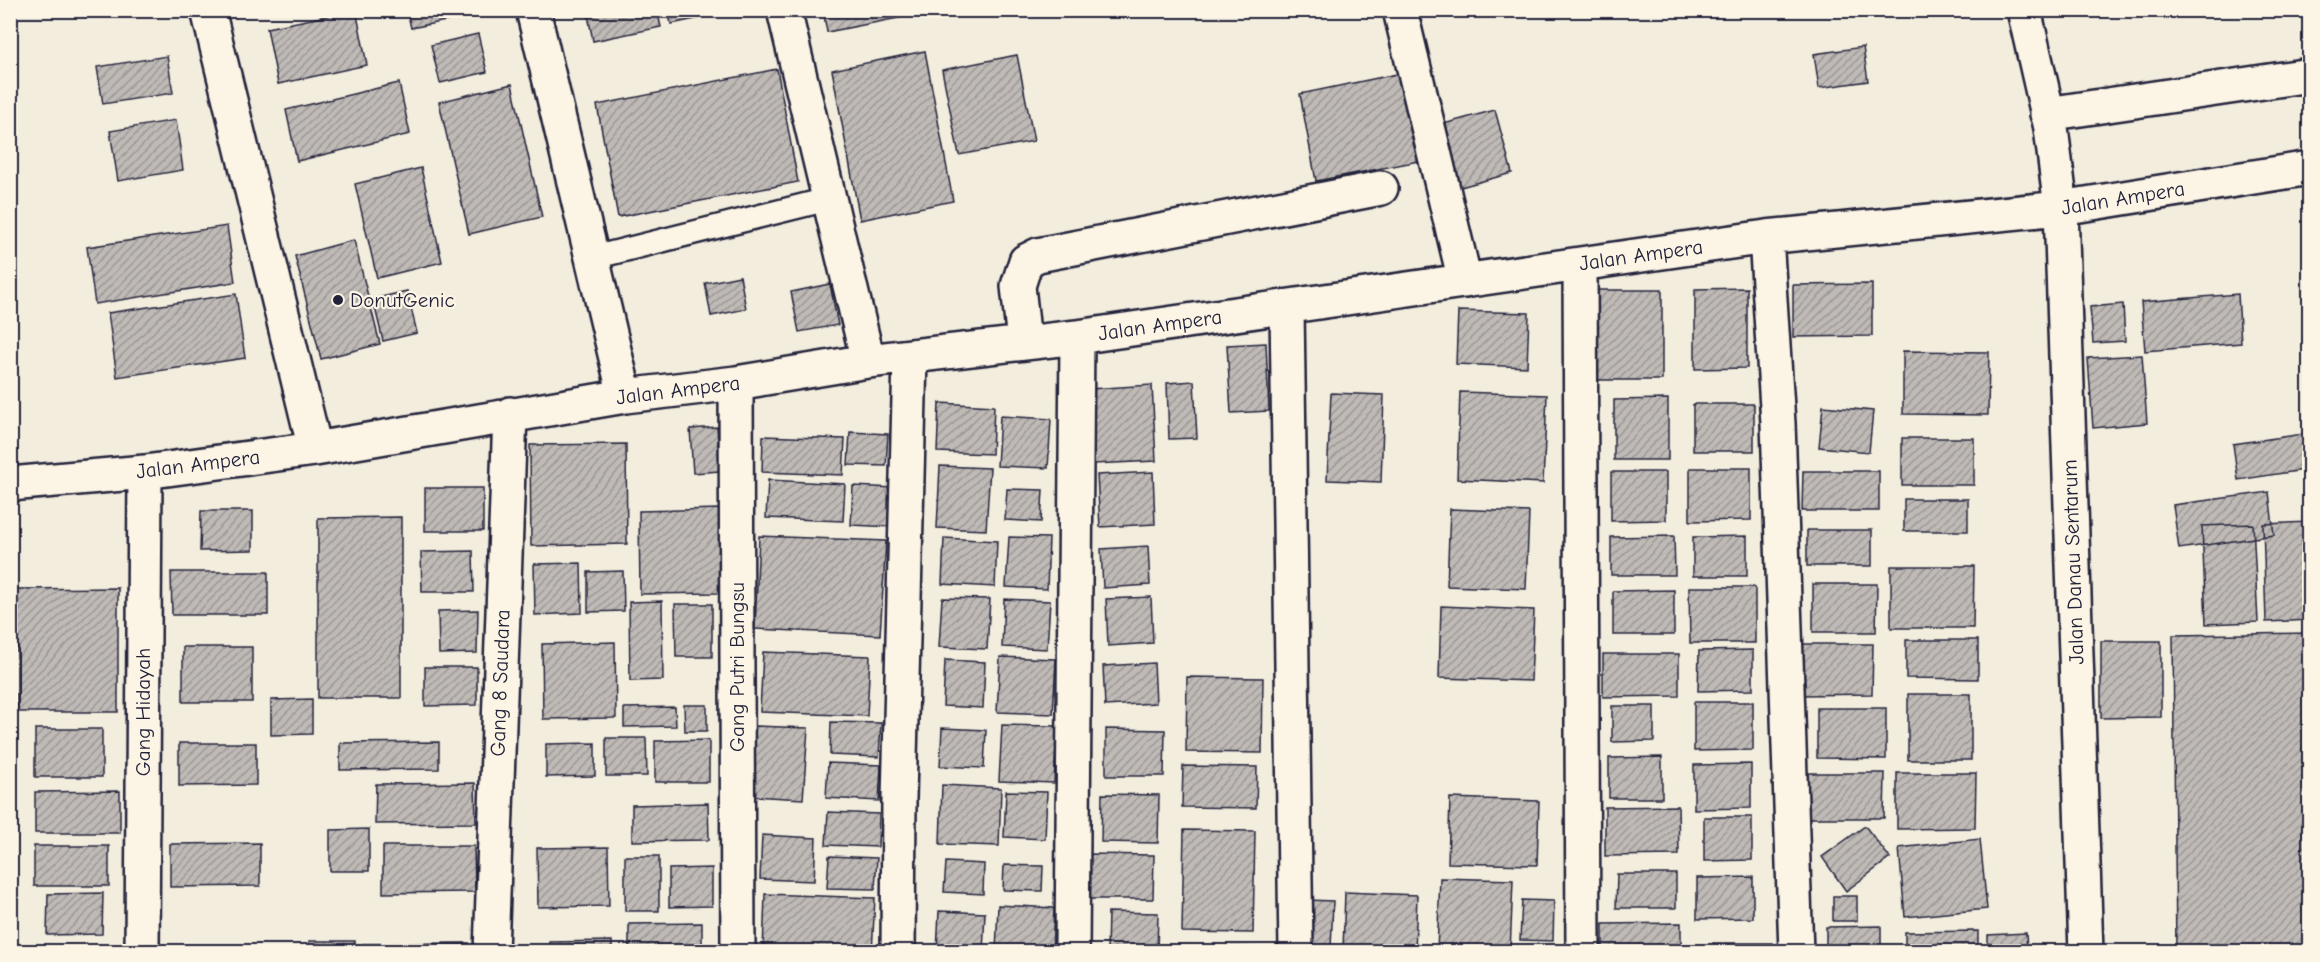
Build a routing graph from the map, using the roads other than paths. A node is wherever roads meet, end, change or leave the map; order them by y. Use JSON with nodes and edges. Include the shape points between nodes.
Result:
{"nodes":[{"id":1,"x":208,"y":10,"type":"edge"},
{"id":2,"x":533,"y":10,"type":"edge"},
{"id":3,"x":784,"y":10,"type":"edge"},
{"id":4,"x":1400,"y":10,"type":"edge"},
{"id":5,"x":2024,"y":10,"type":"edge"},
{"id":6,"x":2310,"y":75,"type":"edge"},
{"id":7,"x":2049,"y":121,"type":"junction"},
{"id":8,"x":2310,"y":168,"type":"edge"},
{"id":9,"x":1381,"y":188,"type":"dead end"},
{"id":10,"x":829,"y":200,"type":"junction"},
{"id":11,"x":2061,"y":208,"type":"junction"},
{"id":12,"x":1766,"y":237,"type":"junction"},
{"id":13,"x":592,"y":258,"type":"junction"},
{"id":14,"x":1580,"y":264,"type":"junction"},
{"id":15,"x":1466,"y":281,"type":"junction"},
{"id":16,"x":1287,"y":308,"type":"junction"},
{"id":17,"x":1024,"y":334,"type":"junction"},
{"id":18,"x":1077,"y":337,"type":"junction"},
{"id":19,"x":910,"y":357,"type":"junction"},
{"id":20,"x":868,"y":362,"type":"junction"},
{"id":21,"x":736,"y":383,"type":"junction"},
{"id":22,"x":625,"y":396,"type":"junction"},
{"id":23,"x":510,"y":414,"type":"junction"},
{"id":24,"x":315,"y":449,"type":"junction"},
{"id":25,"x":145,"y":472,"type":"junction"},
{"id":26,"x":10,"y":484,"type":"edge"},
{"id":27,"x":142,"y":951,"type":"edge"},
{"id":28,"x":492,"y":951,"type":"edge"},
{"id":29,"x":738,"y":951,"type":"edge"},
{"id":30,"x":898,"y":951,"type":"edge"},
{"id":31,"x":1072,"y":951,"type":"edge"},
{"id":32,"x":1296,"y":951,"type":"edge"},
{"id":33,"x":1583,"y":951,"type":"edge"},
{"id":34,"x":1796,"y":951,"type":"edge"},
{"id":35,"x":2086,"y":951,"type":"edge"}],
"edges":[{"from":1,"to":24,"type":"street"},
{"from":2,"to":13,"type":"street"},
{"from":3,"to":10,"type":"street"},
{"from":4,"to":15,"type":"street"},
{"from":5,"to":7,"type":"street","name":"Jalan Danau Sentarum"},
{"from":6,"to":7,"type":"street"},
{"from":7,"to":11,"type":"street","name":"Jalan Danau Sentarum"},
{"from":8,"to":11,"type":"street","name":"Jalan Ampera"},
{"from":9,"to":17,"type":"street","via":[[1038,255],[1026,261],[1018,286]]},
{"from":10,"to":13,"type":"lane"},
{"from":10,"to":20,"type":"street"},
{"from":11,"to":12,"type":"street","name":"Jalan Ampera"},
{"from":11,"to":35,"type":"street","name":"Jalan Danau Sentarum"},
{"from":12,"to":14,"type":"street","name":"Jalan Ampera"},
{"from":12,"to":34,"type":"street","via":[[1778,423]]},
{"from":13,"to":22,"type":"street"},
{"from":14,"to":15,"type":"street","name":"Jalan Ampera"},
{"from":14,"to":33,"type":"street"},
{"from":15,"to":16,"type":"street","name":"Jalan Ampera"},
{"from":16,"to":18,"type":"street","name":"Jalan Ampera"},
{"from":16,"to":32,"type":"street"},
{"from":17,"to":18,"type":"street","name":"Jalan Ampera"},
{"from":17,"to":19,"type":"street","name":"Jalan Ampera"},
{"from":18,"to":31,"type":"street"},
{"from":19,"to":20,"type":"street","name":"Jalan Ampera"},
{"from":19,"to":30,"type":"street"},
{"from":20,"to":21,"type":"street","name":"Jalan Ampera"},
{"from":21,"to":22,"type":"street","name":"Jalan Ampera"},
{"from":21,"to":29,"type":"street","name":"Gang Putri Bungsu"},
{"from":22,"to":23,"type":"street","name":"Jalan Ampera"},
{"from":23,"to":24,"type":"street","name":"Jalan Ampera"},
{"from":23,"to":28,"type":"street","name":"Gang 8 Saudara"},
{"from":24,"to":25,"type":"street","name":"Jalan Ampera"},
{"from":25,"to":26,"type":"street","name":"Jalan Ampera"},
{"from":25,"to":27,"type":"street","name":"Gang Hidayah"}]}
